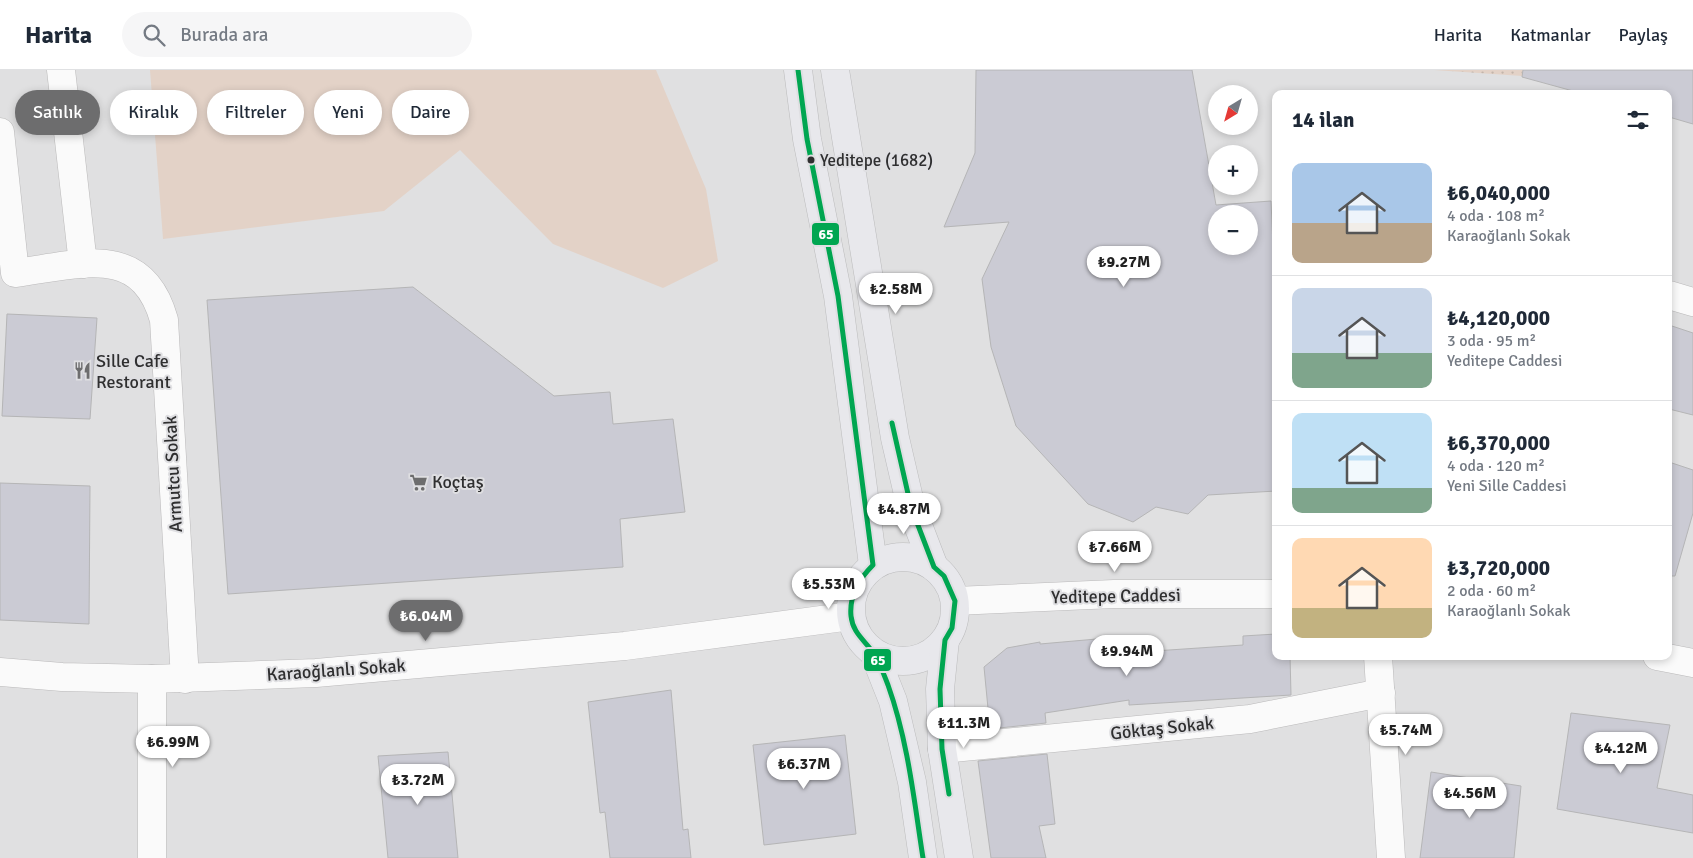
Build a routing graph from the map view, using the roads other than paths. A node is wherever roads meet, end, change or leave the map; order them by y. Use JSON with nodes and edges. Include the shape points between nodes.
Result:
{"nodes":[{"id":1,"x":61,"y":70,"type":"edge"},
{"id":2,"x":798,"y":70,"type":"edge"},
{"id":3,"x":835,"y":70,"type":"edge"},
{"id":4,"x":0,"y":132,"type":"edge"},
{"id":5,"x":83,"y":264,"type":"junction"},
{"id":6,"x":8,"y":274,"type":"edge"},
{"id":7,"x":1672,"y":296,"type":"edge"},
{"id":8,"x":1693,"y":302,"type":"edge"},
{"id":9,"x":872,"y":565,"type":"junction"},
{"id":10,"x":934,"y":566,"type":"junction"},
{"id":11,"x":1272,"y":594,"type":"edge"},
{"id":12,"x":955,"y":601,"type":"junction"},
{"id":13,"x":850,"y":616,"type":"junction"},
{"id":14,"x":945,"y":640,"type":"junction"},
{"id":15,"x":874,"y":653,"type":"junction"},
{"id":16,"x":1672,"y":659,"type":"edge"},
{"id":17,"x":1378,"y":660,"type":"edge"},
{"id":18,"x":1693,"y":663,"type":"edge"},
{"id":19,"x":0,"y":672,"type":"edge"},
{"id":20,"x":152,"y":679,"type":"junction"},
{"id":21,"x":185,"y":679,"type":"junction"},
{"id":22,"x":1380,"y":693,"type":"junction"},
{"id":23,"x":942,"y":749,"type":"junction"},
{"id":24,"x":152,"y":858,"type":"edge"},
{"id":25,"x":923,"y":858,"type":"edge"},
{"id":26,"x":959,"y":858,"type":"edge"},
{"id":27,"x":1391,"y":858,"type":"edge"}],
"edges":[{"from":1,"to":5,"type":"street"},
{"from":2,"to":9,"type":"main road","via":[[807,138],[838,296]]},
{"from":3,"to":10,"type":"main road","via":[[895,438],[911,507]]},
{"from":4,"to":6,"type":"street","name":"Armutcu Sokak"},
{"from":5,"to":6,"type":"street","name":"Armutcu Sokak"},
{"from":5,"to":21,"type":"street","name":"Armutcu Sokak","via":[[108,263],[127,268],[146,282],[158,300],[164,320]]},
{"from":7,"to":8,"type":"street"},
{"from":9,"to":10,"type":"main road","via":[[887,558],[903,556]]},
{"from":9,"to":13,"type":"main road","via":[[854,588]]},
{"from":10,"to":12,"type":"main road","via":[[944,576]]},
{"from":11,"to":12,"type":"street","name":"Yeditepe Caddesi","via":[[1114,594]]},
{"from":12,"to":14,"type":"main road","via":[[952,628]]},
{"from":13,"to":15,"type":"main road","via":[[862,643]]},
{"from":13,"to":21,"type":"street","name":"Karaoğlanlı Sokak","via":[[625,646],[316,673]]},
{"from":14,"to":15,"type":"main road","via":[[919,659],[903,662]]},
{"from":14,"to":23,"type":"main road","via":[[940,689]]},
{"from":15,"to":25,"type":"main road","via":[[893,701],[912,782]]},
{"from":16,"to":18,"type":"street"},
{"from":17,"to":22,"type":"street"},
{"from":19,"to":20,"type":"street","name":"Karaoğlanlı Sokak"},
{"from":20,"to":21,"type":"street","name":"Karaoğlanlı Sokak"},
{"from":20,"to":24,"type":"street"},
{"from":22,"to":23,"type":"street","name":"Göktaş Sokak","via":[[1250,719]]},
{"from":22,"to":27,"type":"street"},
{"from":23,"to":26,"type":"main road"}]}
